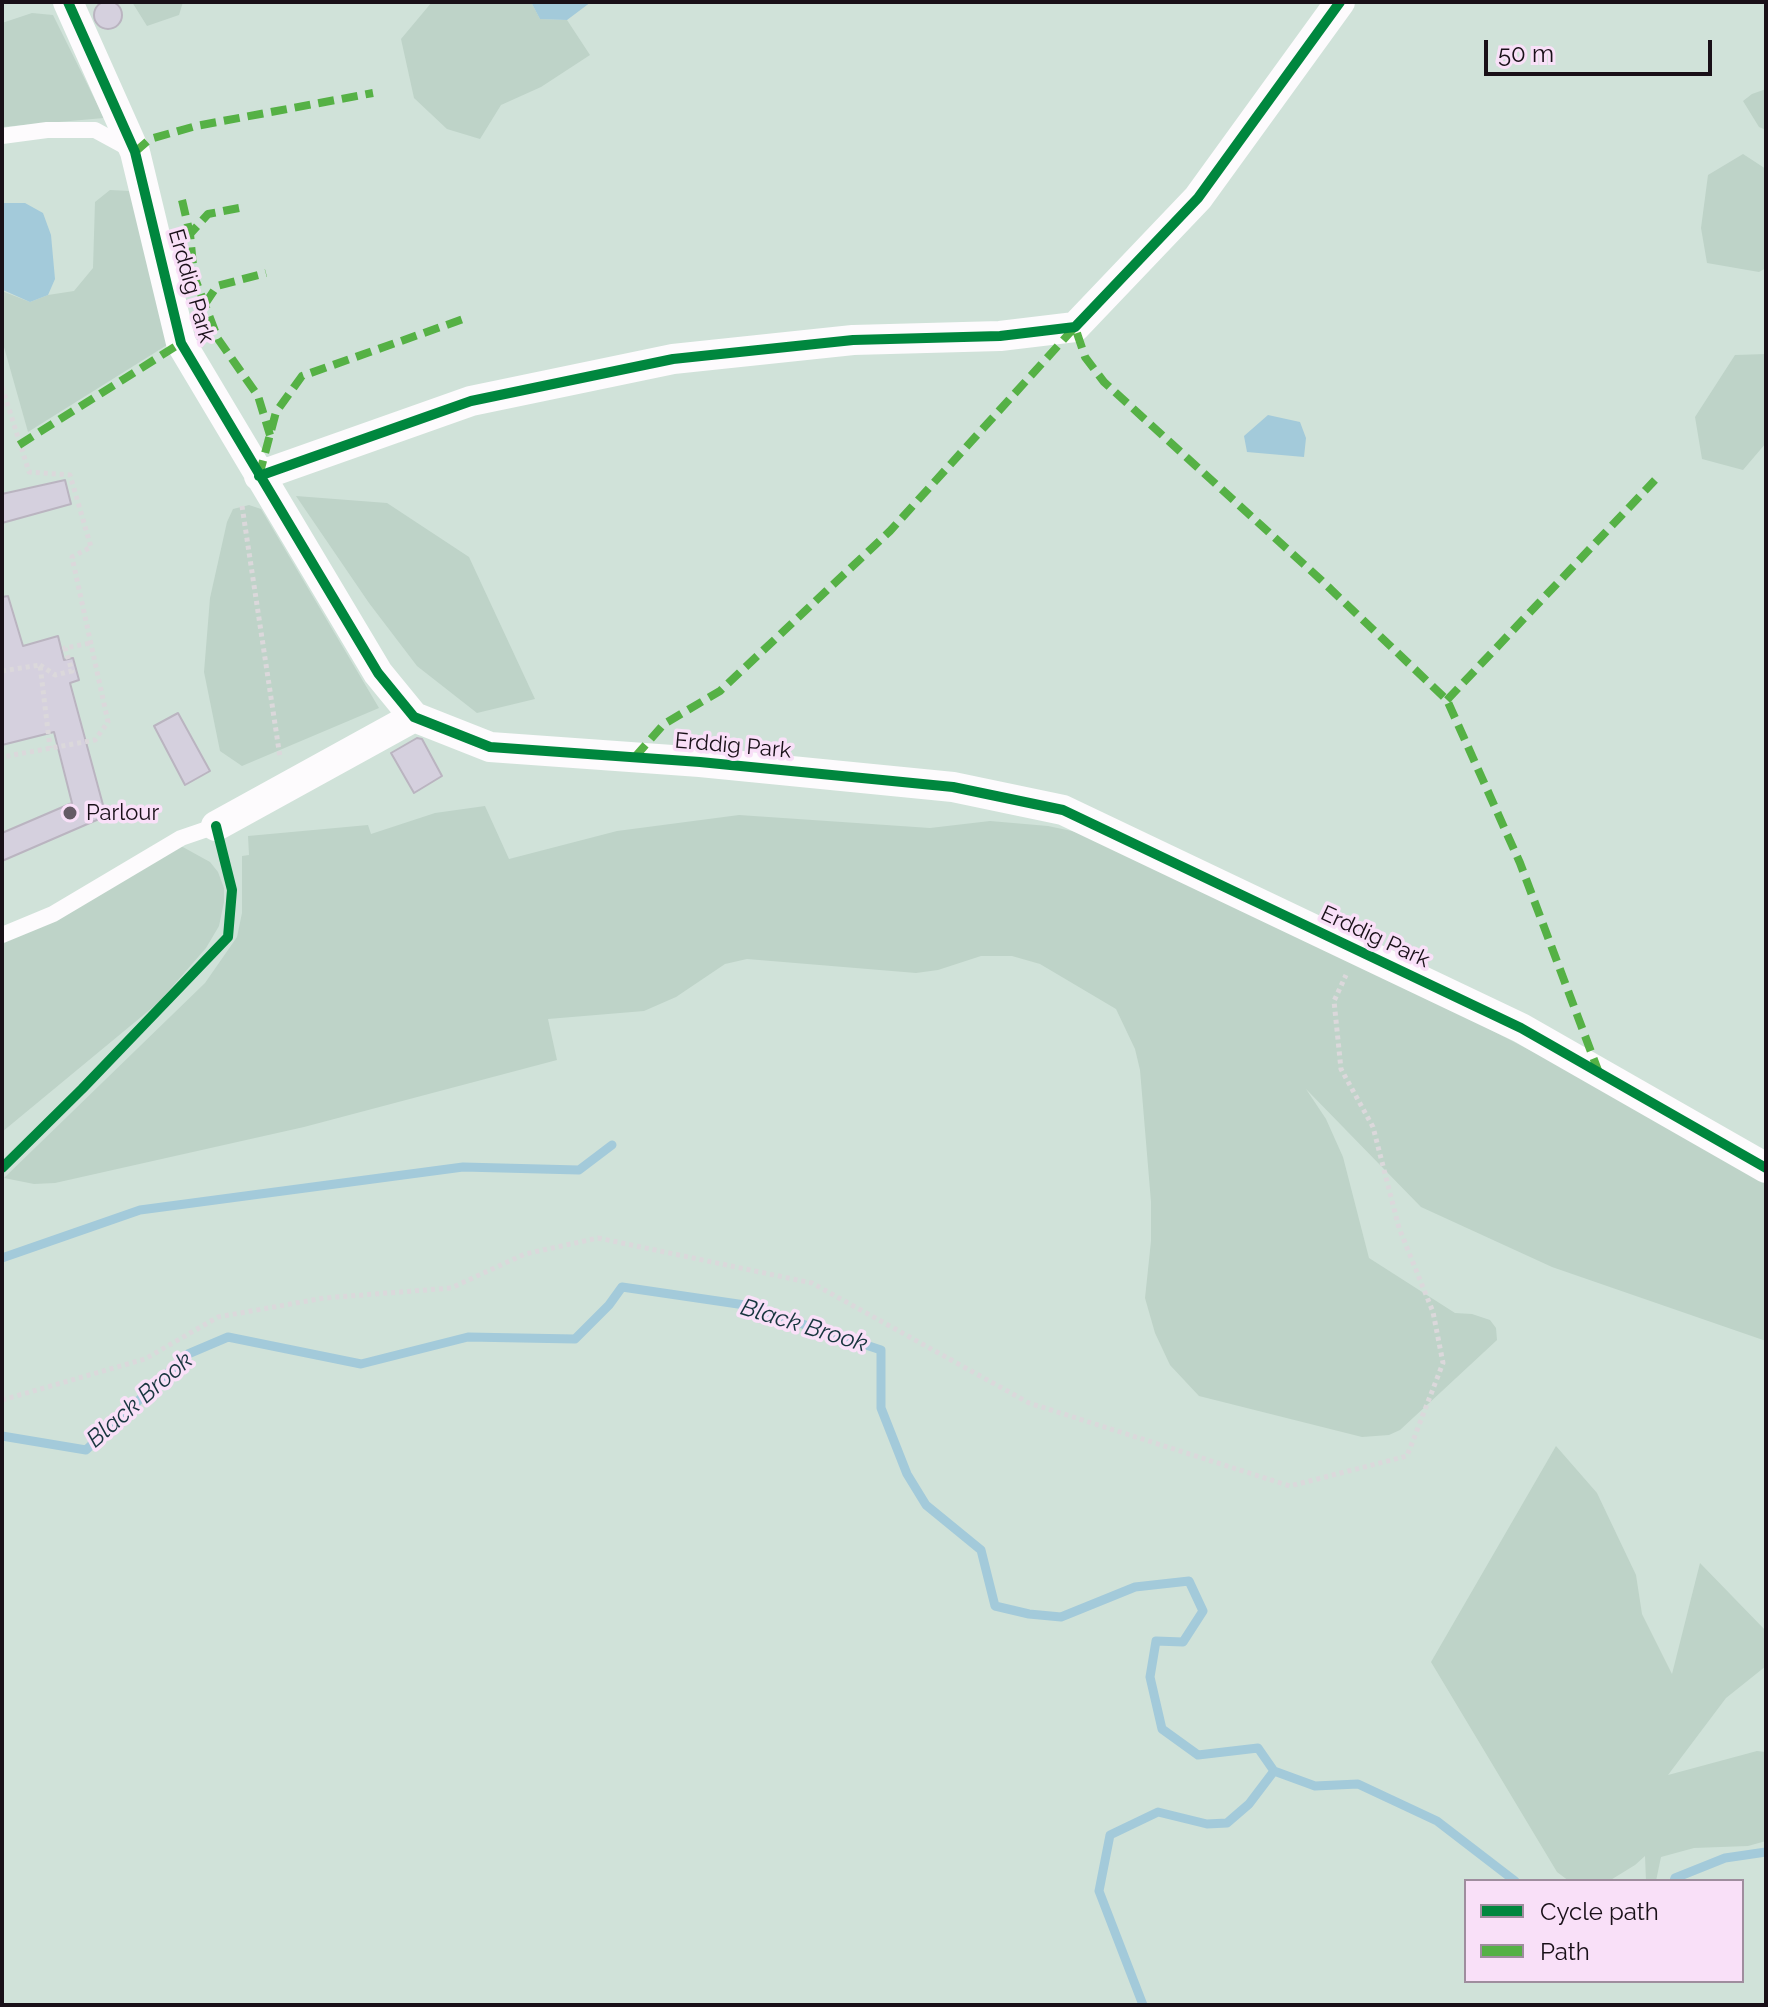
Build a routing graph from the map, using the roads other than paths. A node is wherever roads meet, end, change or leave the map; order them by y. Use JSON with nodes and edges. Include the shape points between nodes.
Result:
{"nodes":[{"id":1,"x":68,"y":2,"type":"edge"},
{"id":2,"x":1340,"y":2,"type":"edge"},
{"id":3,"x":2,"y":136,"type":"edge"},
{"id":4,"x":135,"y":152,"type":"junction"},
{"id":5,"x":259,"y":476,"type":"junction"},
{"id":6,"x":414,"y":717,"type":"junction"},
{"id":7,"x":216,"y":826,"type":"joint"},
{"id":8,"x":2,"y":935,"type":"edge"},
{"id":9,"x":1766,"y":1168,"type":"edge"}],
"edges":[{"from":1,"to":4,"type":"street","name":"Erddig Park"},
{"from":2,"to":5,"type":"street","via":[[1198,198],[1075,327],[1000,336],[853,340],[673,359],[471,401]]},
{"from":3,"to":4,"type":"lane","via":[[95,130]]},
{"from":4,"to":5,"type":"street","name":"Erddig Park","via":[[181,343]]},
{"from":5,"to":6,"type":"street","name":"Erddig Park","via":[[378,673]]},
{"from":6,"to":7,"type":"street"},
{"from":6,"to":9,"type":"street","name":"Erddig Park","via":[[490,747],[953,787],[1063,810],[1521,1028]]},
{"from":7,"to":8,"type":"lane","via":[[181,838],[53,914]]}]}
